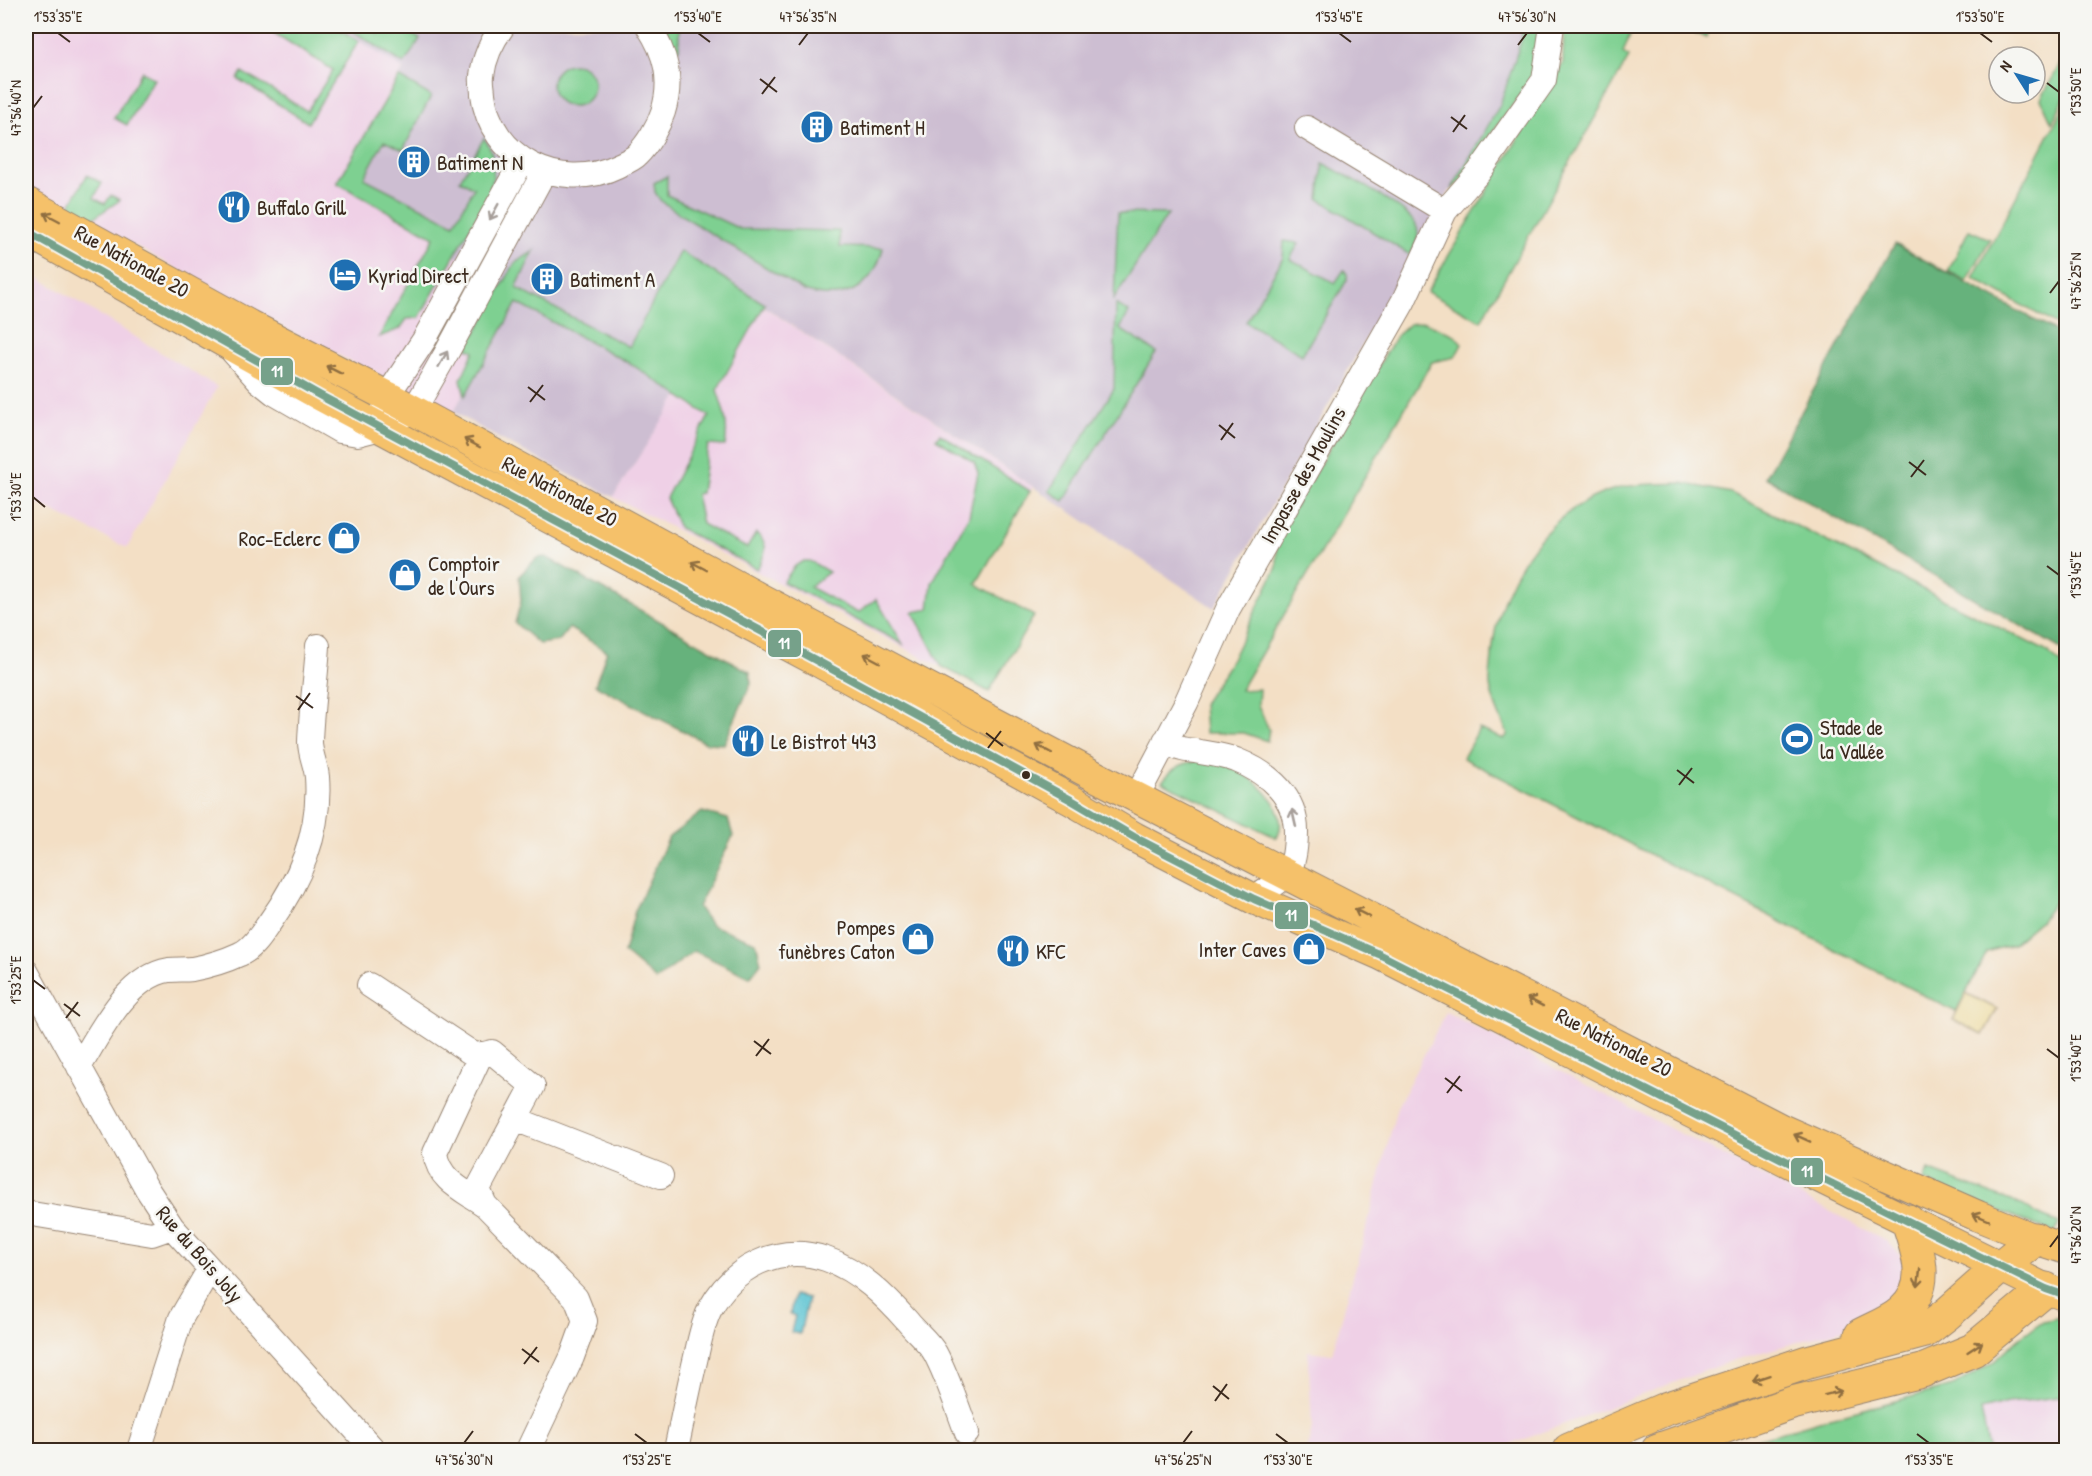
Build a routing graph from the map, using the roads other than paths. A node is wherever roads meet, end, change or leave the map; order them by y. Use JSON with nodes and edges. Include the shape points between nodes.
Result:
{"nodes":[{"id":1,"x":502,"y":26,"type":"edge"},
{"id":2,"x":648,"y":26,"type":"edge"},
{"id":3,"x":1552,"y":26,"type":"edge"},
{"id":4,"x":1307,"y":128,"type":"dead end"},
{"id":5,"x":522,"y":160,"type":"junction"},
{"id":6,"x":544,"y":172,"type":"junction"},
{"id":7,"x":26,"y":202,"type":"edge"},
{"id":8,"x":1445,"y":211,"type":"junction"},
{"id":9,"x":26,"y":231,"type":"edge"},
{"id":10,"x":387,"y":396,"type":"junction"},
{"id":11,"x":414,"y":410,"type":"junction"},
{"id":12,"x":381,"y":428,"type":"junction"},
{"id":13,"x":318,"y":646,"type":"dead end"},
{"id":14,"x":1165,"y":741,"type":"junction"},
{"id":15,"x":1137,"y":798,"type":"junction"},
{"id":16,"x":1287,"y":875,"type":"junction"},
{"id":17,"x":1254,"y":899,"type":"junction"},
{"id":18,"x":26,"y":971,"type":"edge"},
{"id":19,"x":369,"y":985,"type":"dead end"},
{"id":20,"x":481,"y":1054,"type":"junction"},
{"id":21,"x":79,"y":1067,"type":"junction"},
{"id":22,"x":515,"y":1119,"type":"junction"},
{"id":23,"x":661,"y":1176,"type":"dead end"},
{"id":24,"x":485,"y":1205,"type":"junction"},
{"id":25,"x":26,"y":1213,"type":"edge"},
{"id":26,"x":1908,"y":1221,"type":"junction"},
{"id":27,"x":172,"y":1227,"type":"junction"},
{"id":28,"x":2035,"y":1239,"type":"junction"},
{"id":29,"x":2067,"y":1249,"type":"edge"},
{"id":30,"x":2000,"y":1267,"type":"junction"},
{"id":31,"x":209,"y":1270,"type":"junction"},
{"id":32,"x":2056,"y":1292,"type":"edge"},
{"id":33,"x":1808,"y":1362,"type":"junction"},
{"id":34,"x":967,"y":1433,"type":"dead end"},
{"id":35,"x":139,"y":1450,"type":"edge"},
{"id":36,"x":374,"y":1450,"type":"edge"},
{"id":37,"x":528,"y":1450,"type":"edge"},
{"id":38,"x":676,"y":1450,"type":"edge"},
{"id":39,"x":1569,"y":1450,"type":"edge"},
{"id":40,"x":1658,"y":1450,"type":"edge"}],
"edges":[{"from":1,"to":5,"type":"street","via":[[489,46],[482,77],[485,110],[499,138]]},
{"from":2,"to":6,"type":"street","via":[[660,44],[668,70],[667,97],[659,123],[644,146],[636,157],[592,175]]},
{"from":3,"to":8,"type":"street","name":"Impasse des Moulins","via":[[1544,80],[1479,172]]},
{"from":4,"to":8,"type":"street"},
{"from":5,"to":6,"type":"street"},
{"from":5,"to":10,"type":"street","one_way":true,"via":[[424,340]]},
{"from":11,"to":6,"type":"street","one_way":true},
{"from":10,"to":7,"type":"main road","name":"Rue Nationale 20","one_way":true},
{"from":8,"to":14,"type":"street","name":"Impasse des Moulins","via":[[1403,302],[1228,609]]},
{"from":9,"to":12,"type":"main road","name":"Rue Nationale 20"},
{"from":10,"to":11,"type":"main road","name":"Rue Nationale 20"},
{"from":10,"to":12,"type":"street"},
{"from":11,"to":12,"type":"street"},
{"from":15,"to":11,"type":"main road","name":"Rue Nationale 20","one_way":true,"via":[[750,594]]},
{"from":12,"to":17,"type":"main road","name":"Rue Nationale 20"},
{"from":13,"to":21,"type":"street","via":[[310,744],[317,776],[317,802],[304,861],[282,905],[243,953],[192,969],[168,970],[133,988]]},
{"from":14,"to":15,"type":"street","name":"Impasse des Moulins"},
{"from":16,"to":14,"type":"street","one_way":true,"via":[[1295,856],[1296,820],[1278,786],[1261,772],[1235,760],[1183,750]]},
{"from":15,"to":16,"type":"main road","name":"Rue Nationale 20"},
{"from":16,"to":17,"type":"street"},
{"from":28,"to":16,"type":"main road","name":"Rue Nationale 20","one_way":true,"via":[[1783,1130]]},
{"from":17,"to":26,"type":"main road","name":"Rue Nationale 20","via":[[1379,954]]},
{"from":18,"to":21,"type":"street","name":"Rue du Bois Joly"},
{"from":19,"to":20,"type":"street","via":[[476,1056]]},
{"from":20,"to":22,"type":"street","via":[[492,1052],[533,1086]]},
{"from":20,"to":24,"type":"street","via":[[435,1153],[444,1178]]},
{"from":21,"to":27,"type":"street","name":"Rue du Bois Joly"},
{"from":22,"to":23,"type":"street"},
{"from":22,"to":24,"type":"street","via":[[478,1189]]},
{"from":24,"to":37,"type":"street","via":[[576,1298],[585,1321]]},
{"from":25,"to":27,"type":"street","via":[[152,1234]]},
{"from":26,"to":30,"type":"main road","name":"Rue Nationale 20"},
{"from":26,"to":33,"type":"highway","one_way":true,"via":[[1922,1274],[1915,1294],[1902,1312]]},
{"from":27,"to":31,"type":"street","name":"Rue du Bois Joly"},
{"from":28,"to":29,"type":"main road","name":"Rue Nationale 20"},
{"from":28,"to":30,"type":"highway"},
{"from":30,"to":32,"type":"main road","name":"Rue Nationale 20"},
{"from":30,"to":33,"type":"highway","via":[[1925,1331]]},
{"from":31,"to":35,"type":"street","via":[[182,1318]]},
{"from":31,"to":36,"type":"street","name":"Rue du Bois Joly"},
{"from":40,"to":32,"type":"highway","one_way":true,"via":[[1792,1403],[1922,1371],[1973,1350]]},
{"from":33,"to":39,"type":"highway","one_way":true,"via":[[1665,1409]]},
{"from":34,"to":38,"type":"street","via":[[934,1351],[876,1288],[824,1258],[783,1255],[746,1268],[709,1311]]}]}
